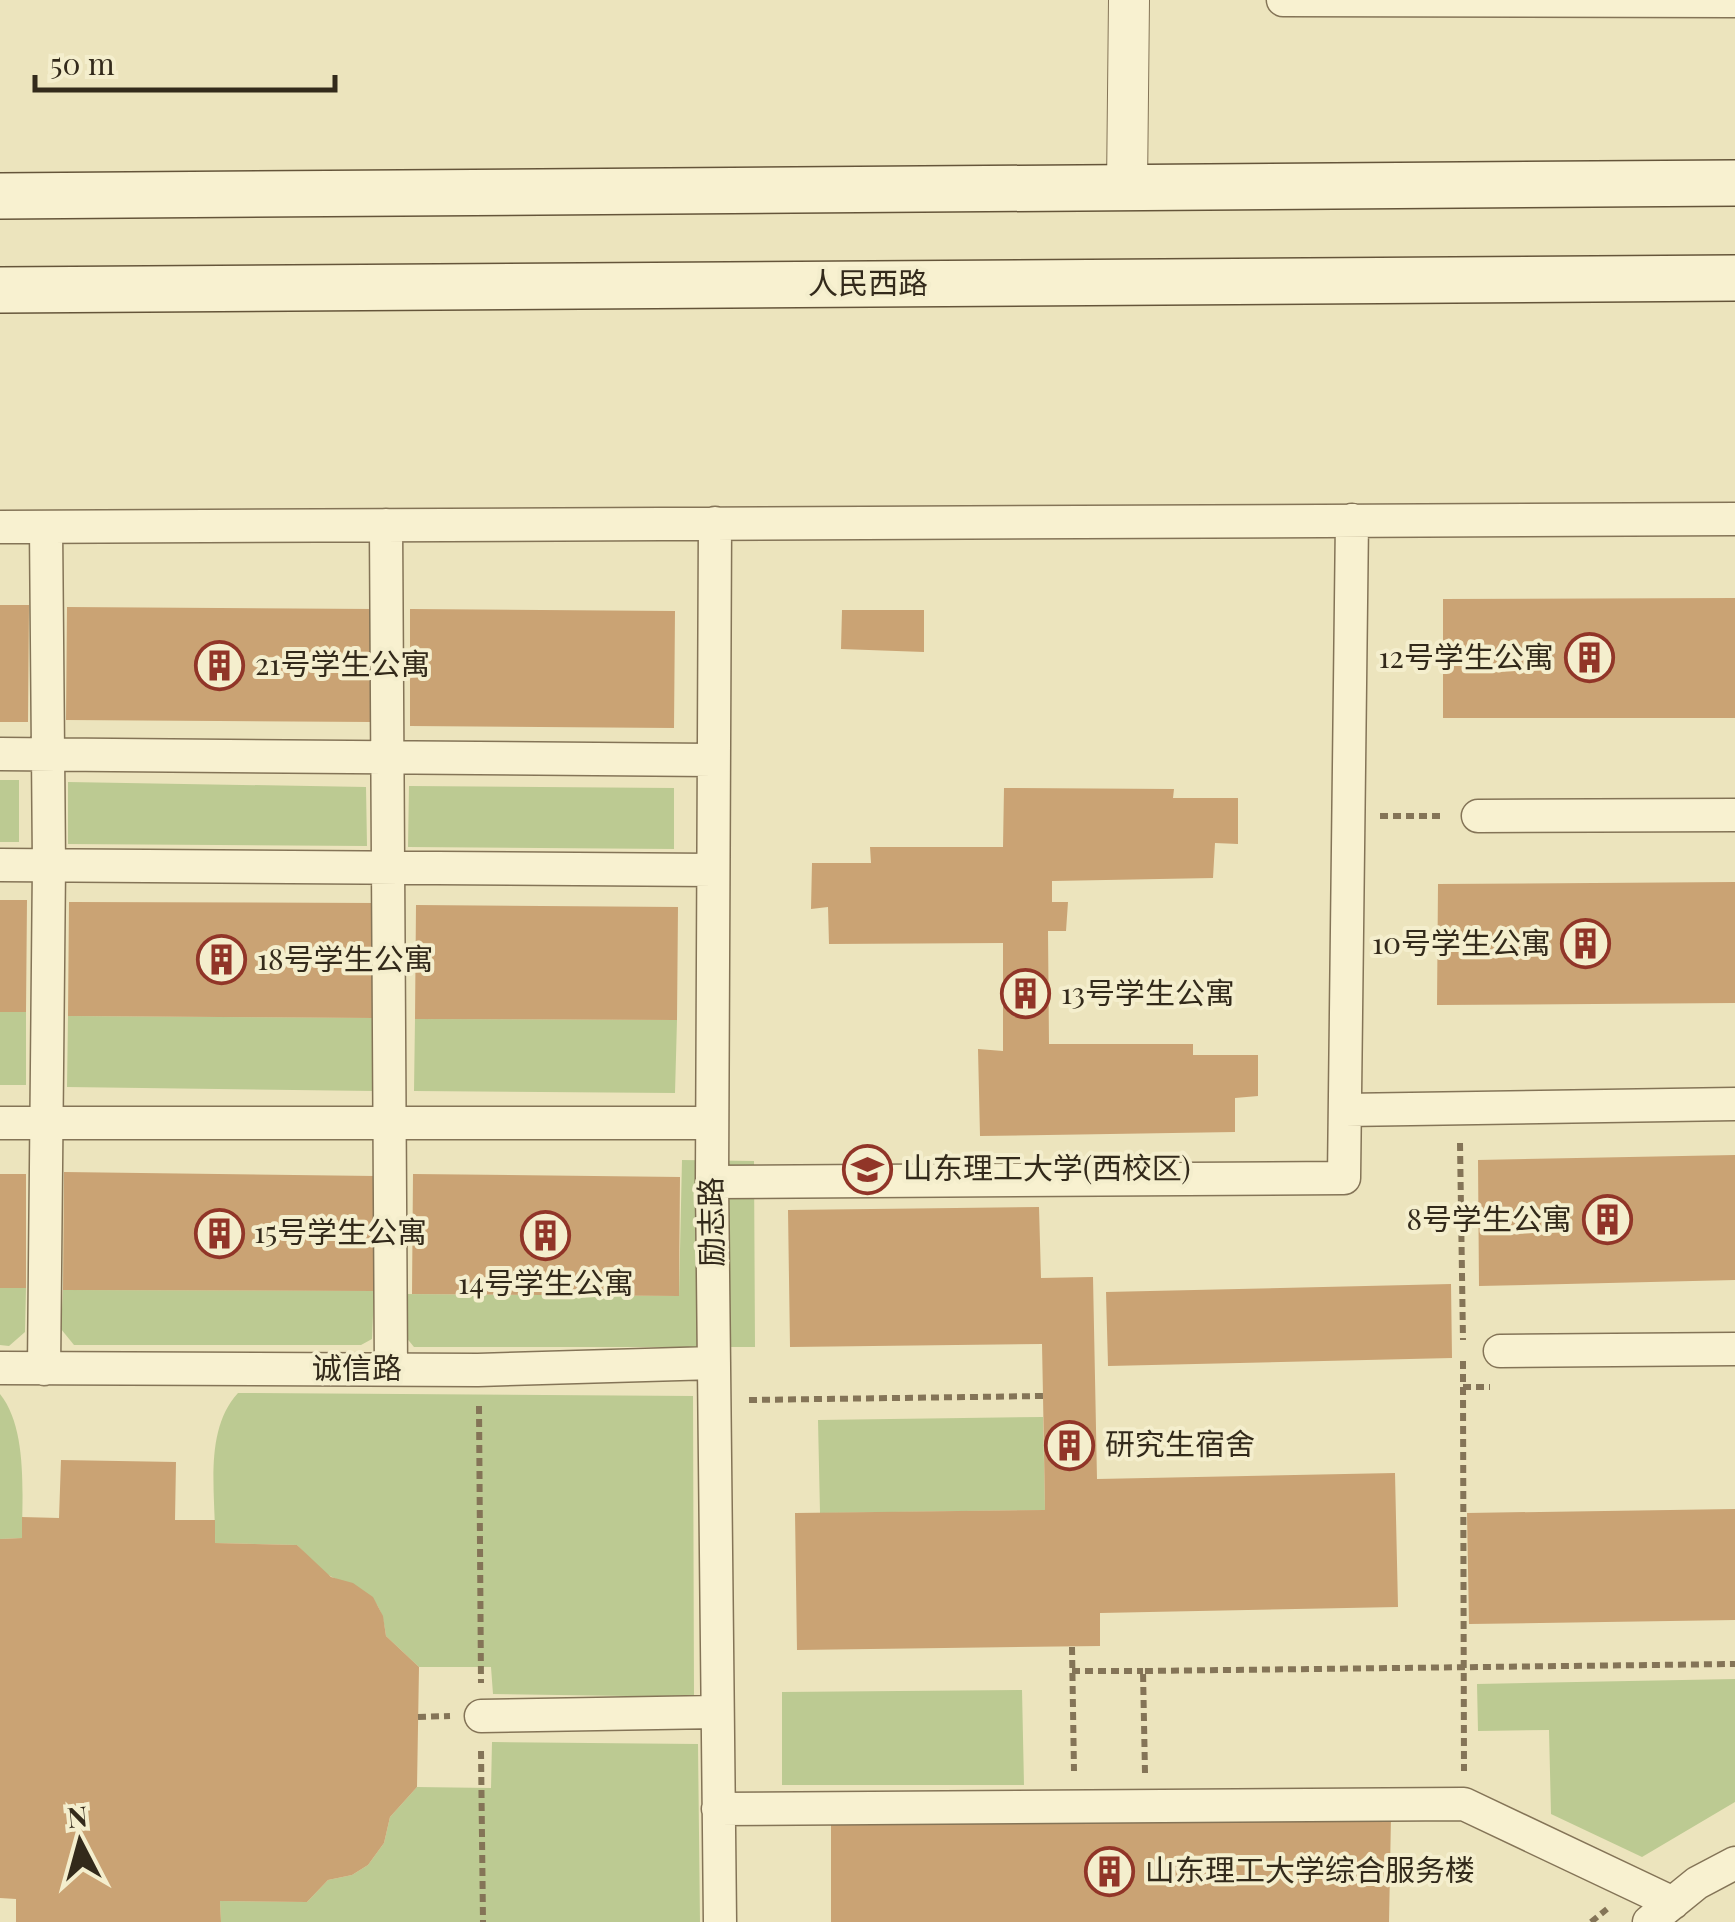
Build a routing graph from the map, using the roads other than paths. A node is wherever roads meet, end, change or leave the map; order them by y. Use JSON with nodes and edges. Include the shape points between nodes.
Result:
{"nodes":[{"id":1,"x":1129,"y":0,"type":"edge"},
{"id":2,"x":1282,"y":0,"type":"edge"},
{"id":3,"x":1735,"y":1,"type":"edge"},
{"id":4,"x":1735,"y":184,"type":"edge"},
{"id":5,"x":1127,"y":188,"type":"junction"},
{"id":6,"x":0,"y":196,"type":"edge"},
{"id":7,"x":1735,"y":278,"type":"edge"},
{"id":8,"x":0,"y":290,"type":"edge"},
{"id":9,"x":1735,"y":518,"type":"edge"},
{"id":10,"x":1352,"y":520,"type":"junction"},
{"id":11,"x":716,"y":523,"type":"junction"},
{"id":12,"x":386,"y":524,"type":"junction"},
{"id":13,"x":0,"y":527,"type":"edge"},
{"id":14,"x":46,"y":527,"type":"junction"},
{"id":15,"x":0,"y":754,"type":"edge"},
{"id":16,"x":48,"y":754,"type":"junction"},
{"id":17,"x":387,"y":757,"type":"junction"},
{"id":18,"x":712,"y":760,"type":"junction"},
{"id":19,"x":1735,"y":815,"type":"edge"},
{"id":20,"x":1478,"y":816,"type":"road end"},
{"id":21,"x":0,"y":864,"type":"edge"},
{"id":22,"x":49,"y":865,"type":"junction"},
{"id":23,"x":388,"y":868,"type":"junction"},
{"id":24,"x":713,"y":870,"type":"junction"},
{"id":25,"x":1735,"y":1104,"type":"edge"},
{"id":26,"x":1345,"y":1110,"type":"junction"},
{"id":27,"x":0,"y":1123,"type":"edge"},
{"id":28,"x":712,"y":1123,"type":"junction"},
{"id":29,"x":47,"y":1124,"type":"junction"},
{"id":30,"x":390,"y":1124,"type":"junction"},
{"id":31,"x":712,"y":1182,"type":"junction"},
{"id":32,"x":1735,"y":1349,"type":"edge"},
{"id":33,"x":1500,"y":1351,"type":"road end"},
{"id":34,"x":714,"y":1364,"type":"junction"},
{"id":35,"x":0,"y":1368,"type":"edge"},
{"id":36,"x":44,"y":1368,"type":"junction"},
{"id":37,"x":391,"y":1370,"type":"junction"},
{"id":38,"x":716,"y":1712,"type":"junction"},
{"id":39,"x":481,"y":1716,"type":"road end"},
{"id":40,"x":718,"y":1809,"type":"junction"},
{"id":41,"x":1735,"y":1862,"type":"edge"},
{"id":42,"x":1661,"y":1912,"type":"edge"},
{"id":43,"x":720,"y":1922,"type":"edge"}],
"edges":[{"from":1,"to":5,"type":"street"},
{"from":2,"to":3,"type":"street"},
{"from":4,"to":5,"type":"main road"},
{"from":5,"to":6,"type":"main road"},
{"from":7,"to":8,"type":"main road","name":"人民西路"},
{"from":9,"to":10,"type":"street"},
{"from":10,"to":11,"type":"street"},
{"from":10,"to":26,"type":"street"},
{"from":11,"to":12,"type":"street"},
{"from":11,"to":18,"type":"street","name":"励志路"},
{"from":12,"to":14,"type":"street"},
{"from":12,"to":17,"type":"street"},
{"from":13,"to":14,"type":"street"},
{"from":14,"to":16,"type":"street"},
{"from":15,"to":16,"type":"street"},
{"from":16,"to":17,"type":"street"},
{"from":16,"to":22,"type":"street"},
{"from":17,"to":18,"type":"street"},
{"from":17,"to":23,"type":"street"},
{"from":18,"to":24,"type":"street","name":"励志路"},
{"from":19,"to":20,"type":"street"},
{"from":21,"to":22,"type":"street"},
{"from":22,"to":23,"type":"street"},
{"from":22,"to":29,"type":"street"},
{"from":23,"to":24,"type":"street"},
{"from":23,"to":30,"type":"street"},
{"from":24,"to":28,"type":"street","name":"励志路"},
{"from":25,"to":26,"type":"street"},
{"from":26,"to":31,"type":"street","via":[[1344,1178]]},
{"from":27,"to":29,"type":"street"},
{"from":28,"to":30,"type":"street"},
{"from":28,"to":31,"type":"street","name":"励志路"},
{"from":29,"to":30,"type":"street"},
{"from":29,"to":36,"type":"street"},
{"from":30,"to":37,"type":"street"},
{"from":31,"to":34,"type":"street","name":"励志路"},
{"from":32,"to":33,"type":"street"},
{"from":34,"to":37,"type":"street","name":"诚信路"},
{"from":34,"to":38,"type":"street","name":"励志路"},
{"from":35,"to":36,"type":"street","name":"诚信路"},
{"from":36,"to":37,"type":"street","name":"诚信路"},
{"from":38,"to":39,"type":"street"},
{"from":38,"to":40,"type":"street","name":"励志路"},
{"from":40,"to":42,"type":"street","via":[[1464,1804]]},
{"from":40,"to":43,"type":"street","name":"励志路"},
{"from":41,"to":42,"type":"street"}]}
